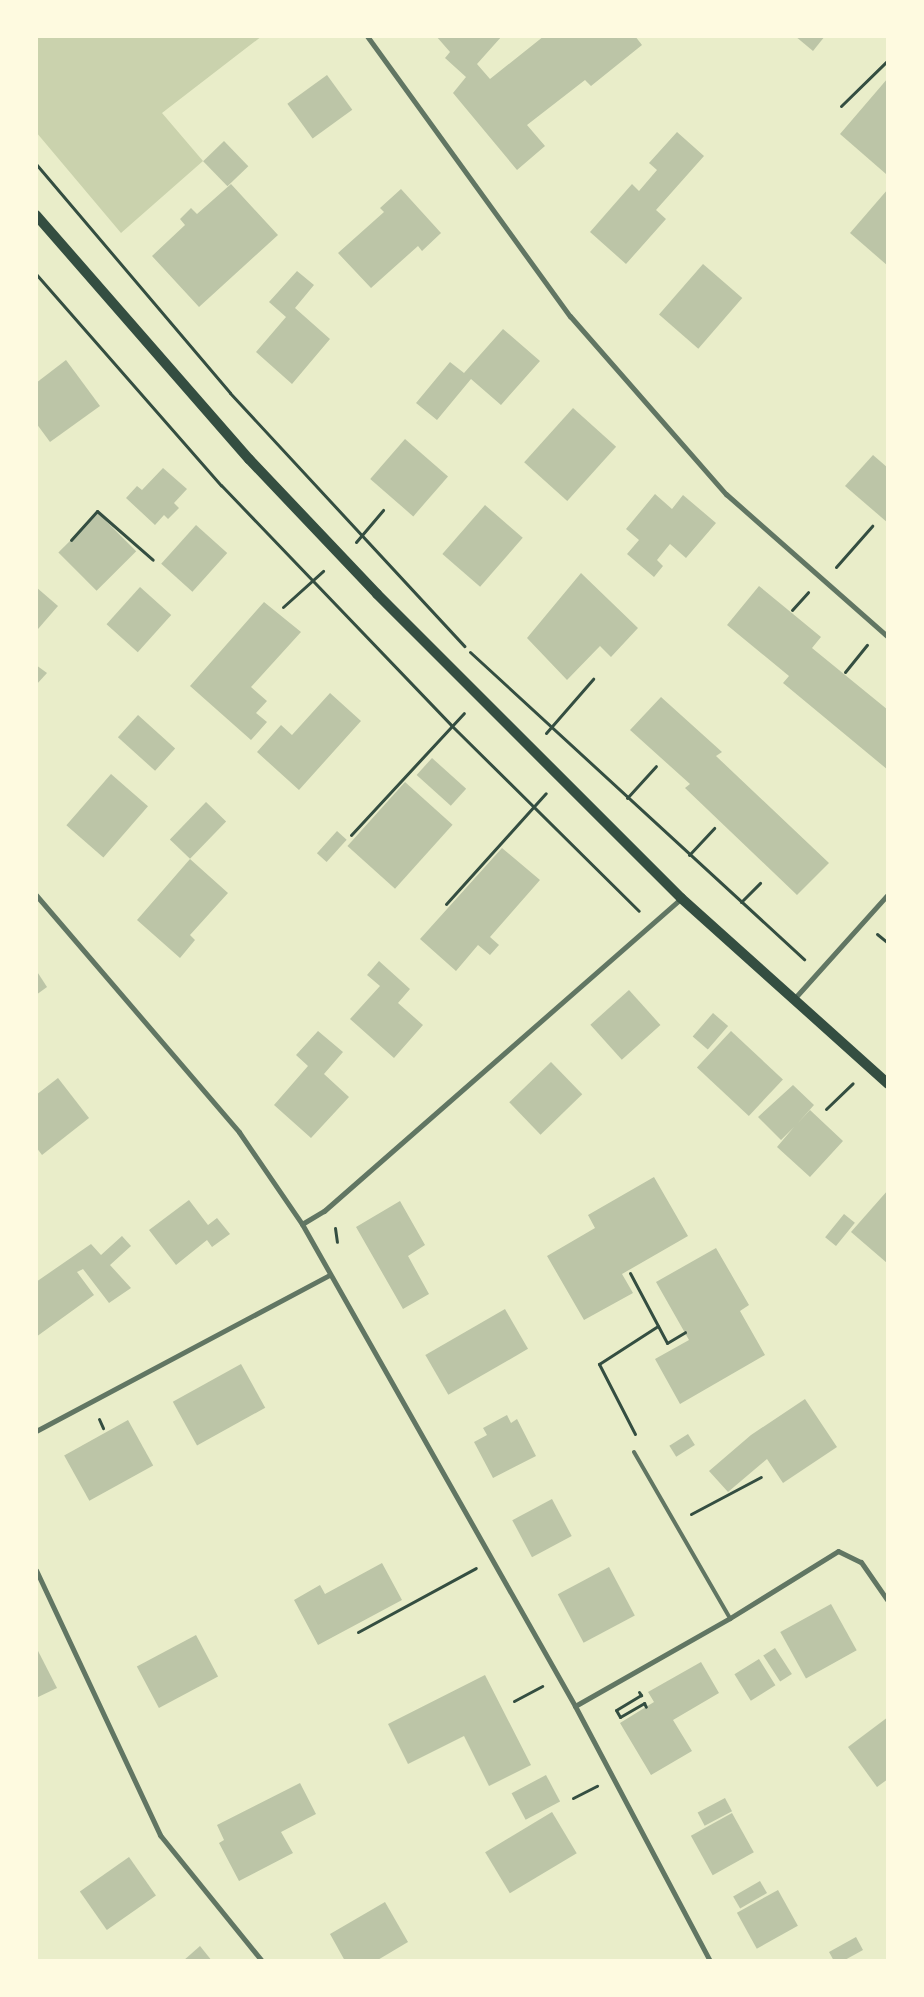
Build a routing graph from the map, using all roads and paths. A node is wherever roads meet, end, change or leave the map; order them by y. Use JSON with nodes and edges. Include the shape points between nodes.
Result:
{"nodes":[{"id":1,"x":367,"y":36,"type":"edge"},
{"id":2,"x":888,"y":60,"type":"edge"},
{"id":3,"x":841,"y":106,"type":"dead end"},
{"id":4,"x":36,"y":164,"type":"edge"},
{"id":5,"x":36,"y":215,"type":"edge"},
{"id":6,"x":36,"y":274,"type":"edge"},
{"id":7,"x":383,"y":510,"type":"dead end"},
{"id":8,"x":872,"y":526,"type":"dead end"},
{"id":9,"x":361,"y":537,"type":"junction"},
{"id":10,"x":71,"y":540,"type":"dead end"},
{"id":11,"x":341,"y":556,"type":"junction"},
{"id":12,"x":153,"y":560,"type":"dead end"},
{"id":13,"x":312,"y":580,"type":"junction"},
{"id":14,"x":824,"y":580,"type":"junction"},
{"id":15,"x":282,"y":607,"type":"dead end"},
{"id":16,"x":880,"y":630,"type":"junction"},
{"id":17,"x":888,"y":638,"type":"edge"},
{"id":18,"x":845,"y":672,"type":"dead end"},
{"id":19,"x":594,"y":679,"type":"dead end"},
{"id":20,"x":451,"y":725,"type":"junction"},
{"id":21,"x":551,"y":728,"type":"junction"},
{"id":22,"x":529,"y":748,"type":"junction"},
{"id":23,"x":656,"y":766,"type":"dead end"},
{"id":24,"x":559,"y":778,"type":"junction"},
{"id":25,"x":627,"y":798,"type":"junction"},
{"id":26,"x":534,"y":806,"type":"junction"},
{"id":27,"x":714,"y":828,"type":"dead end"},
{"id":28,"x":351,"y":835,"type":"dead end"},
{"id":29,"x":689,"y":855,"type":"junction"},
{"id":30,"x":760,"y":883,"type":"dead end"},
{"id":31,"x":888,"y":894,"type":"edge"},
{"id":32,"x":36,"y":895,"type":"edge"},
{"id":33,"x":682,"y":898,"type":"junction"},
{"id":34,"x":741,"y":902,"type":"junction"},
{"id":35,"x":446,"y":904,"type":"dead end"},
{"id":36,"x":652,"y":923,"type":"junction"},
{"id":37,"x":820,"y":972,"type":"junction"},
{"id":38,"x":793,"y":1000,"type":"junction"},
{"id":39,"x":870,"y":1068,"type":"junction"},
{"id":40,"x":888,"y":1084,"type":"edge"},
{"id":41,"x":826,"y":1109,"type":"dead end"},
{"id":42,"x":302,"y":1224,"type":"junction"},
{"id":43,"x":630,"y":1273,"type":"dead end"},
{"id":44,"x":329,"y":1274,"type":"junction"},
{"id":45,"x":658,"y":1326,"type":"junction"},
{"id":46,"x":685,"y":1332,"type":"dead end"},
{"id":47,"x":36,"y":1431,"type":"edge"},
{"id":48,"x":634,"y":1452,"type":"joint"},
{"id":49,"x":761,"y":1477,"type":"dead end"},
{"id":50,"x":675,"y":1523,"type":"junction"},
{"id":51,"x":492,"y":1559,"type":"junction"},
{"id":52,"x":36,"y":1570,"type":"edge"},
{"id":53,"x":888,"y":1601,"type":"edge"},
{"id":54,"x":730,"y":1618,"type":"junction"},
{"id":55,"x":358,"y":1632,"type":"dead end"},
{"id":56,"x":559,"y":1678,"type":"junction"},
{"id":57,"x":635,"y":1685,"type":"dead end"},
{"id":58,"x":514,"y":1701,"type":"dead end"},
{"id":59,"x":575,"y":1706,"type":"junction"},
{"id":60,"x":646,"y":1707,"type":"dead end"},
{"id":61,"x":262,"y":1961,"type":"edge"},
{"id":62,"x":710,"y":1961,"type":"edge"}],
"edges":[{"from":1,"to":14,"type":"street","via":[[570,316],[726,494]]},
{"from":2,"to":3,"type":"path"},
{"from":4,"to":9,"type":"path","via":[[230,393]]},
{"from":5,"to":11,"type":"main road","via":[[242,452]]},
{"from":6,"to":13,"type":"path","via":[[221,485]]},
{"from":7,"to":9,"type":"path"},
{"from":8,"to":14,"type":"path"},
{"from":9,"to":11,"type":"path"},
{"from":9,"to":21,"type":"path","via":[[467,649]]},
{"from":10,"to":12,"type":"path","via":[[97,511]]},
{"from":11,"to":13,"type":"path"},
{"from":11,"to":22,"type":"main road"},
{"from":13,"to":15,"type":"path"},
{"from":13,"to":20,"type":"path"},
{"from":14,"to":16,"type":"street"},
{"from":16,"to":17,"type":"street"},
{"from":16,"to":18,"type":"path"},
{"from":19,"to":21,"type":"path"},
{"from":20,"to":26,"type":"path"},
{"from":20,"to":28,"type":"path"},
{"from":21,"to":22,"type":"path"},
{"from":21,"to":25,"type":"path"},
{"from":22,"to":24,"type":"main road"},
{"from":23,"to":25,"type":"path"},
{"from":24,"to":26,"type":"path"},
{"from":24,"to":33,"type":"main road"},
{"from":25,"to":29,"type":"path"},
{"from":26,"to":35,"type":"path"},
{"from":26,"to":36,"type":"path"},
{"from":27,"to":29,"type":"path"},
{"from":29,"to":34,"type":"path"},
{"from":30,"to":34,"type":"path"},
{"from":31,"to":37,"type":"street"},
{"from":32,"to":42,"type":"street","via":[[239,1132]]},
{"from":33,"to":36,"type":"street"},
{"from":33,"to":38,"type":"main road"},
{"from":34,"to":37,"type":"path"},
{"from":36,"to":42,"type":"street","via":[[324,1211]]},
{"from":37,"to":38,"type":"street"},
{"from":38,"to":39,"type":"main road"},
{"from":39,"to":40,"type":"main road"},
{"from":39,"to":41,"type":"path"},
{"from":42,"to":44,"type":"street"},
{"from":43,"to":45,"type":"path"},
{"from":44,"to":47,"type":"street"},
{"from":44,"to":51,"type":"street"},
{"from":45,"to":46,"type":"path","via":[[667,1343]]},
{"from":45,"to":48,"type":"path","via":[[599,1364],[636,1436]]},
{"from":48,"to":50,"type":"lane"},
{"from":49,"to":50,"type":"path"},
{"from":50,"to":54,"type":"lane"},
{"from":51,"to":55,"type":"path"},
{"from":51,"to":56,"type":"street"},
{"from":52,"to":61,"type":"street","via":[[160,1835]]},
{"from":53,"to":54,"type":"street","via":[[860,1562],[838,1551]]},
{"from":54,"to":59,"type":"street"},
{"from":56,"to":58,"type":"path"},
{"from":56,"to":59,"type":"street"},
{"from":57,"to":60,"type":"path","via":[[641,1695],[616,1710],[620,1717],[644,1703]]},
{"from":59,"to":62,"type":"street"}]}
